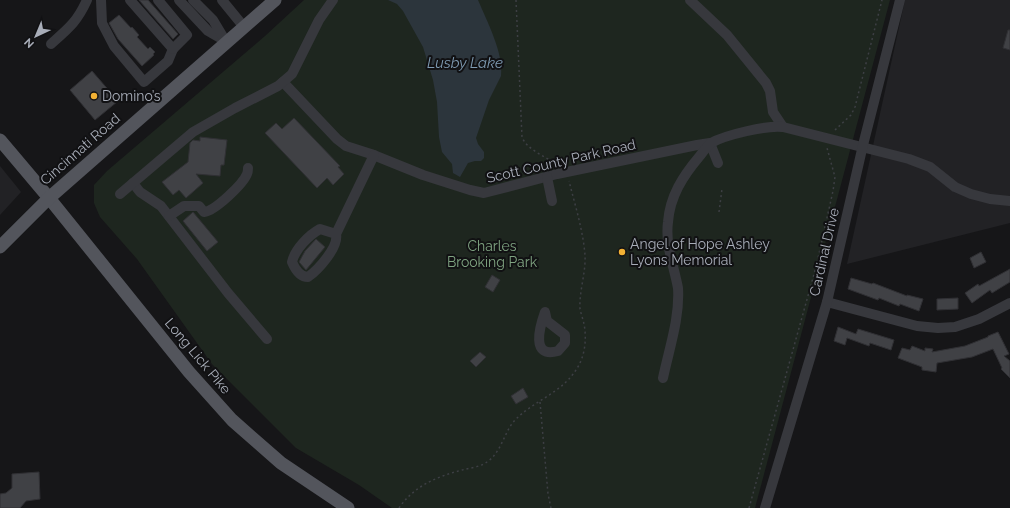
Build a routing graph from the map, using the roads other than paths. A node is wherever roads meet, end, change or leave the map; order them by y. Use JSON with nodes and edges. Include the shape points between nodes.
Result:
{"nodes":[{"id":1,"x":87,"y":0,"type":"edge"},
{"id":2,"x":101,"y":0,"type":"edge"},
{"id":3,"x":130,"y":0,"type":"edge"},
{"id":4,"x":158,"y":0,"type":"edge"},
{"id":5,"x":179,"y":0,"type":"edge"},
{"id":6,"x":193,"y":0,"type":"edge"},
{"id":7,"x":222,"y":0,"type":"edge"},
{"id":8,"x":275,"y":0,"type":"edge"},
{"id":9,"x":333,"y":0,"type":"edge"},
{"id":10,"x":690,"y":0,"type":"edge"},
{"id":11,"x":900,"y":0,"type":"edge"},
{"id":12,"x":244,"y":26,"type":"junction"},
{"id":13,"x":226,"y":42,"type":"junction"},
{"id":14,"x":52,"y":44,"type":"dead end"},
{"id":15,"x":173,"y":49,"type":"junction"},
{"id":16,"x":283,"y":82,"type":"junction"},
{"id":17,"x":783,"y":127,"type":"junction"},
{"id":18,"x":0,"y":140,"type":"edge"},
{"id":19,"x":710,"y":144,"type":"junction"},
{"id":20,"x":863,"y":146,"type":"junction"},
{"id":21,"x":374,"y":155,"type":"junction"},
{"id":22,"x":718,"y":163,"type":"dead end"},
{"id":23,"x":248,"y":168,"type":"dead end"},
{"id":24,"x":547,"y":177,"type":"junction"},
{"id":25,"x":133,"y":183,"type":"junction"},
{"id":26,"x":120,"y":194,"type":"dead end"},
{"id":27,"x":49,"y":198,"type":"junction"},
{"id":28,"x":552,"y":201,"type":"dead end"},
{"id":29,"x":1010,"y":201,"type":"edge"},
{"id":30,"x":169,"y":216,"type":"junction"},
{"id":31,"x":336,"y":234,"type":"junction"},
{"id":32,"x":0,"y":246,"type":"edge"},
{"id":33,"x":827,"y":302,"type":"junction"},
{"id":34,"x":1010,"y":303,"type":"edge"},
{"id":35,"x":267,"y":339,"type":"dead end"},
{"id":36,"x":663,"y":378,"type":"dead end"},
{"id":37,"x":348,"y":508,"type":"edge"},
{"id":38,"x":765,"y":508,"type":"edge"}],
"edges":[{"from":1,"to":14,"type":"street","via":[[73,25]]},
{"from":2,"to":15,"type":"street","via":[[102,23],[114,46],[144,82],[168,61]]},
{"from":3,"to":15,"type":"street"},
{"from":4,"to":15,"type":"street","via":[[187,35]]},
{"from":5,"to":13,"type":"street","via":[[208,31]]},
{"from":6,"to":13,"type":"street","via":[[213,20]]},
{"from":7,"to":12,"type":"street"},
{"from":8,"to":12,"type":"main road","name":"Cincinnati Road"},
{"from":9,"to":16,"type":"street","via":[[319,20],[292,74]]},
{"from":10,"to":17,"type":"street","via":[[727,35],[766,83],[770,91],[773,112]]},
{"from":11,"to":20,"type":"street","name":"Cardinal Drive"},
{"from":12,"to":13,"type":"main road","name":"Cincinnati Road"},
{"from":13,"to":27,"type":"main road","name":"Cincinnati Road"},
{"from":16,"to":21,"type":"street","name":"Scott County Park Road","via":[[337,139],[346,146]]},
{"from":16,"to":25,"type":"street","via":[[193,132]]},
{"from":17,"to":19,"type":"street","via":[[767,127]]},
{"from":17,"to":20,"type":"street"},
{"from":18,"to":27,"type":"main road","name":"Long Lick Pike"},
{"from":19,"to":22,"type":"street"},
{"from":19,"to":24,"type":"street","name":"Scott County Park Road","via":[[675,149]]},
{"from":19,"to":36,"type":"street","via":[[681,180],[669,213],[667,239],[678,296]]},
{"from":20,"to":29,"type":"street","via":[[930,167],[955,186],[971,194],[990,200]]},
{"from":20,"to":33,"type":"street","name":"Cardinal Drive"},
{"from":21,"to":24,"type":"street","name":"Scott County Park Road","via":[[444,182],[484,193]]},
{"from":21,"to":31,"type":"street"},
{"from":23,"to":30,"type":"street","via":[[248,173],[230,195],[209,212],[204,212],[199,206],[184,206]]},
{"from":24,"to":28,"type":"street"},
{"from":25,"to":26,"type":"street"},
{"from":25,"to":30,"type":"street","via":[[140,192],[162,206]]},
{"from":27,"to":32,"type":"main road","name":"Cincinnati Road"},
{"from":27,"to":37,"type":"main road","name":"Long Lick Pike","via":[[189,372],[232,420],[281,463]]},
{"from":30,"to":35,"type":"street"},
{"from":31,"to":31,"type":"street","via":[[335,244],[313,274],[304,277],[297,271],[292,262],[307,240],[320,229]]},
{"from":33,"to":34,"type":"street","via":[[917,326],[938,328],[955,327],[979,319]]},
{"from":33,"to":38,"type":"street","name":"Cardinal Drive"}]}
